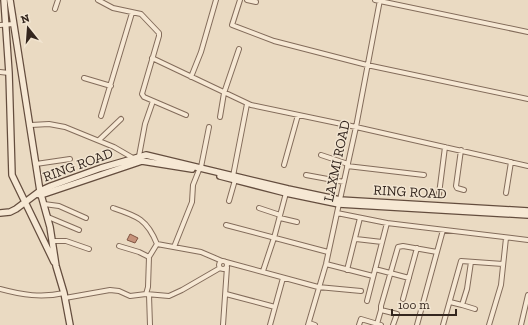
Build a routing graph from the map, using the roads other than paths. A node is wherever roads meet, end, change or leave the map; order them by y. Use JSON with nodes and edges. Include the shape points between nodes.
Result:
{"nodes":[{"id":1,"x":4,"y":0,"type":"edge"},
{"id":2,"x":10,"y":0,"type":"edge"},
{"id":3,"x":58,"y":0,"type":"edge"},
{"id":4,"x":98,"y":0,"type":"edge"},
{"id":5,"x":216,"y":0,"type":"edge"},
{"id":6,"x":240,"y":0,"type":"edge"},
{"id":7,"x":247,"y":0,"type":"edge"},
{"id":8,"x":378,"y":0,"type":"edge"},
{"id":9,"x":256,"y":2,"type":"dead end"},
{"id":10,"x":55,"y":9,"type":"dead end"},
{"id":11,"x":132,"y":13,"type":"junction"},
{"id":12,"x":14,"y":24,"type":"junction"},
{"id":13,"x":3,"y":25,"type":"edge"},
{"id":14,"x":528,"y":32,"type":"edge"},
{"id":15,"x":239,"y":49,"type":"dead end"},
{"id":16,"x":152,"y":58,"type":"junction"},
{"id":17,"x":367,"y":65,"type":"junction"},
{"id":18,"x":0,"y":72,"type":"edge"},
{"id":19,"x":9,"y":73,"type":"junction"},
{"id":20,"x":84,"y":78,"type":"dead end"},
{"id":21,"x":191,"y":78,"type":"junction"},
{"id":22,"x":111,"y":86,"type":"junction"},
{"id":23,"x":224,"y":93,"type":"junction"},
{"id":24,"x":528,"y":99,"type":"edge"},
{"id":25,"x":153,"y":101,"type":"junction"},
{"id":26,"x":247,"y":104,"type":"junction"},
{"id":27,"x":186,"y":115,"type":"dead end"},
{"id":28,"x":298,"y":115,"type":"junction"},
{"id":29,"x":101,"y":116,"type":"dead end"},
{"id":30,"x":220,"y":117,"type":"dead end"},
{"id":31,"x":121,"y":119,"type":"dead end"},
{"id":32,"x":31,"y":125,"type":"junction"},
{"id":33,"x":209,"y":127,"type":"dead end"},
{"id":34,"x":356,"y":127,"type":"junction"},
{"id":35,"x":99,"y":140,"type":"junction"},
{"id":36,"x":445,"y":147,"type":"junction"},
{"id":37,"x":461,"y":150,"type":"junction"},
{"id":38,"x":321,"y":155,"type":"dead end"},
{"id":39,"x":139,"y":156,"type":"junction"},
{"id":40,"x":133,"y":158,"type":"junction"},
{"id":41,"x":70,"y":159,"type":"dead end"},
{"id":42,"x":511,"y":162,"type":"junction"},
{"id":43,"x":36,"y":164,"type":"junction"},
{"id":44,"x":284,"y":165,"type":"dead end"},
{"id":45,"x":348,"y":165,"type":"junction"},
{"id":46,"x":528,"y":166,"type":"edge"},
{"id":47,"x":200,"y":169,"type":"junction"},
{"id":48,"x":306,"y":175,"type":"dead end"},
{"id":49,"x":424,"y":175,"type":"dead end"},
{"id":50,"x":234,"y":178,"type":"junction"},
{"id":51,"x":344,"y":182,"type":"junction"},
{"id":52,"x":464,"y":190,"type":"dead end"},
{"id":53,"x":40,"y":193,"type":"junction"},
{"id":54,"x":286,"y":193,"type":"junction"},
{"id":55,"x":506,"y":193,"type":"dead end"},
{"id":56,"x":439,"y":194,"type":"dead end"},
{"id":57,"x":229,"y":201,"type":"dead end"},
{"id":58,"x":339,"y":202,"type":"junction"},
{"id":59,"x":24,"y":204,"type":"junction"},
{"id":60,"x":44,"y":204,"type":"junction"},
{"id":61,"x":113,"y":208,"type":"dead end"},
{"id":62,"x":259,"y":208,"type":"dead end"},
{"id":63,"x":528,"y":211,"type":"edge"},
{"id":64,"x":0,"y":213,"type":"edge"},
{"id":65,"x":338,"y":213,"type":"junction"},
{"id":66,"x":528,"y":215,"type":"edge"},
{"id":67,"x":48,"y":217,"type":"junction"},
{"id":68,"x":280,"y":217,"type":"junction"},
{"id":69,"x":86,"y":218,"type":"dead end"},
{"id":70,"x":360,"y":218,"type":"junction"},
{"id":71,"x":297,"y":222,"type":"dead end"},
{"id":72,"x":387,"y":223,"type":"junction"},
{"id":73,"x":226,"y":225,"type":"dead end"},
{"id":74,"x":79,"y":230,"type":"dead end"},
{"id":75,"x":443,"y":230,"type":"junction"},
{"id":76,"x":274,"y":238,"type":"junction"},
{"id":77,"x":356,"y":238,"type":"junction"},
{"id":78,"x":506,"y":238,"type":"junction"},
{"id":79,"x":528,"y":240,"type":"edge"},
{"id":80,"x":53,"y":241,"type":"junction"},
{"id":81,"x":382,"y":242,"type":"junction"},
{"id":82,"x":157,"y":244,"type":"junction"},
{"id":83,"x":119,"y":246,"type":"dead end"},
{"id":84,"x":174,"y":247,"type":"junction"},
{"id":85,"x":417,"y":248,"type":"junction"},
{"id":86,"x":89,"y":249,"type":"dead end"},
{"id":87,"x":328,"y":252,"type":"junction"},
{"id":88,"x":437,"y":252,"type":"junction"},
{"id":89,"x":149,"y":257,"type":"junction"},
{"id":90,"x":224,"y":261,"type":"junction"},
{"id":91,"x":471,"y":262,"type":"junction"},
{"id":92,"x":326,"y":264,"type":"junction"},
{"id":93,"x":503,"y":264,"type":"junction"},
{"id":94,"x":56,"y":266,"type":"junction"},
{"id":95,"x":227,"y":267,"type":"junction"},
{"id":96,"x":220,"y":268,"type":"junction"},
{"id":97,"x":375,"y":269,"type":"junction"},
{"id":98,"x":347,"y":270,"type":"junction"},
{"id":99,"x":263,"y":271,"type":"junction"},
{"id":100,"x":390,"y":274,"type":"junction"},
{"id":101,"x":373,"y":276,"type":"junction"},
{"id":102,"x":283,"y":278,"type":"junction"},
{"id":103,"x":409,"y":278,"type":"junction"},
{"id":104,"x":318,"y":286,"type":"junction"},
{"id":105,"x":0,"y":288,"type":"edge"},
{"id":106,"x":361,"y":290,"type":"dead end"},
{"id":107,"x":226,"y":294,"type":"junction"},
{"id":108,"x":148,"y":295,"type":"junction"},
{"id":109,"x":528,"y":295,"type":"edge"},
{"id":110,"x":65,"y":296,"type":"junction"},
{"id":111,"x":403,"y":299,"type":"dead end"},
{"id":112,"x":367,"y":301,"type":"dead end"},
{"id":113,"x":450,"y":302,"type":"junction"},
{"id":114,"x":462,"y":305,"type":"junction"},
{"id":115,"x":275,"y":307,"type":"junction"},
{"id":116,"x":475,"y":309,"type":"dead end"},
{"id":117,"x":381,"y":310,"type":"junction"},
{"id":118,"x":309,"y":324,"type":"edge"},
{"id":119,"x":379,"y":324,"type":"edge"},
{"id":120,"x":417,"y":324,"type":"edge"},
{"id":121,"x":70,"y":325,"type":"edge"},
{"id":122,"x":150,"y":325,"type":"edge"},
{"id":123,"x":223,"y":325,"type":"edge"},
{"id":124,"x":270,"y":325,"type":"edge"},
{"id":125,"x":315,"y":325,"type":"edge"},
{"id":126,"x":359,"y":325,"type":"edge"},
{"id":127,"x":393,"y":325,"type":"edge"},
{"id":128,"x":422,"y":325,"type":"edge"},
{"id":129,"x":443,"y":325,"type":"edge"},
{"id":130,"x":489,"y":325,"type":"edge"},
{"id":131,"x":521,"y":325,"type":"edge"}],
"edges":[{"from":1,"to":13,"type":"street"},
{"from":2,"to":12,"type":"street"},
{"from":3,"to":10,"type":"street"},
{"from":4,"to":11,"type":"street","via":[[113,8]]},
{"from":5,"to":21,"type":"street"},
{"from":6,"to":17,"type":"street","via":[[232,25],[274,41]]},
{"from":7,"to":9,"type":"street"},
{"from":8,"to":14,"type":"street"},
{"from":8,"to":17,"type":"street","name":"LAXMI ROAD"},
{"from":11,"to":16,"type":"street","via":[[141,14],[158,33]]},
{"from":11,"to":22,"type":"street"},
{"from":12,"to":13,"type":"street"},
{"from":12,"to":32,"type":"street"},
{"from":13,"to":19,"type":"street"},
{"from":15,"to":23,"type":"street"},
{"from":16,"to":21,"type":"street"},
{"from":16,"to":25,"type":"street","via":[[142,94]]},
{"from":17,"to":24,"type":"street"},
{"from":17,"to":34,"type":"street","name":"LAXMI ROAD"},
{"from":18,"to":19,"type":"street"},
{"from":19,"to":59,"type":"street","via":[[10,169]]},
{"from":20,"to":22,"type":"street"},
{"from":21,"to":23,"type":"street"},
{"from":22,"to":29,"type":"street"},
{"from":23,"to":26,"type":"street"},
{"from":23,"to":30,"type":"street"},
{"from":25,"to":27,"type":"street"},
{"from":25,"to":39,"type":"street"},
{"from":26,"to":28,"type":"street"},
{"from":26,"to":50,"type":"street"},
{"from":28,"to":34,"type":"street"},
{"from":28,"to":44,"type":"street"},
{"from":31,"to":35,"type":"street"},
{"from":32,"to":35,"type":"street","via":[[56,124]]},
{"from":32,"to":43,"type":"street"},
{"from":33,"to":47,"type":"street"},
{"from":34,"to":36,"type":"street"},
{"from":34,"to":45,"type":"street","name":"LAXMI ROAD"},
{"from":35,"to":40,"type":"street"},
{"from":36,"to":37,"type":"street"},
{"from":36,"to":56,"type":"street"},
{"from":37,"to":42,"type":"street"},
{"from":37,"to":52,"type":"street","via":[[456,186]]},
{"from":38,"to":45,"type":"street"},
{"from":39,"to":40,"type":"street","name":"RING ROAD"},
{"from":39,"to":47,"type":"street","name":"RING ROAD","via":[[153,156]]},
{"from":40,"to":53,"type":"street","name":"RING ROAD","via":[[81,175]]},
{"from":41,"to":43,"type":"street"},
{"from":42,"to":46,"type":"street"},
{"from":42,"to":55,"type":"street"},
{"from":43,"to":53,"type":"street"},
{"from":45,"to":49,"type":"street"},
{"from":45,"to":51,"type":"street","name":"LAXMI ROAD"},
{"from":47,"to":50,"type":"street","name":"RING ROAD"},
{"from":47,"to":53,"type":"street","name":"RING ROAD","via":[[142,160]]},
{"from":47,"to":84,"type":"street","via":[[193,185],[192,202]]},
{"from":48,"to":51,"type":"street"},
{"from":50,"to":54,"type":"street","name":"RING ROAD"},
{"from":50,"to":57,"type":"street"},
{"from":50,"to":58,"type":"street","name":"RING ROAD"},
{"from":51,"to":58,"type":"street","name":"LAXMI ROAD"},
{"from":53,"to":59,"type":"street"},
{"from":53,"to":60,"type":"street"},
{"from":54,"to":58,"type":"street","name":"RING ROAD"},
{"from":54,"to":68,"type":"street"},
{"from":58,"to":63,"type":"street","name":"RING ROAD"},
{"from":58,"to":65,"type":"street","name":"LAXMI ROAD"},
{"from":58,"to":66,"type":"street","name":"RING ROAD"},
{"from":59,"to":64,"type":"street","via":[[10,212]]},
{"from":59,"to":94,"type":"street"},
{"from":60,"to":67,"type":"street"},
{"from":60,"to":69,"type":"street","via":[[59,206]]},
{"from":61,"to":82,"type":"street","via":[[135,216],[146,224]]},
{"from":62,"to":68,"type":"street"},
{"from":65,"to":70,"type":"street"},
{"from":65,"to":87,"type":"street","name":"LAXMI ROAD"},
{"from":67,"to":74,"type":"street"},
{"from":67,"to":80,"type":"street"},
{"from":68,"to":71,"type":"street"},
{"from":68,"to":76,"type":"street"},
{"from":70,"to":72,"type":"street"},
{"from":70,"to":77,"type":"street"},
{"from":72,"to":75,"type":"street"},
{"from":72,"to":81,"type":"street"},
{"from":73,"to":76,"type":"street"},
{"from":75,"to":78,"type":"street"},
{"from":75,"to":88,"type":"street"},
{"from":76,"to":87,"type":"street"},
{"from":76,"to":99,"type":"street"},
{"from":77,"to":81,"type":"street"},
{"from":77,"to":98,"type":"street"},
{"from":78,"to":79,"type":"street"},
{"from":78,"to":93,"type":"street"},
{"from":80,"to":86,"type":"street","via":[[66,241]]},
{"from":80,"to":94,"type":"street"},
{"from":81,"to":97,"type":"street"},
{"from":82,"to":84,"type":"street"},
{"from":82,"to":89,"type":"street"},
{"from":83,"to":89,"type":"street"},
{"from":84,"to":90,"type":"street","via":[[208,254]]},
{"from":85,"to":88,"type":"street"},
{"from":85,"to":100,"type":"street","via":[[398,247]]},
{"from":85,"to":103,"type":"street"},
{"from":87,"to":92,"type":"street","name":"LAXMI ROAD"},
{"from":88,"to":120,"type":"street"},
{"from":89,"to":108,"type":"street"},
{"from":90,"to":95,"type":"street","via":[[228,264]]},
{"from":90,"to":96,"type":"street","via":[[220,263]]},
{"from":90,"to":99,"type":"street"},
{"from":91,"to":93,"type":"street"},
{"from":91,"to":113,"type":"street","via":[[461,261]]},
{"from":91,"to":114,"type":"street"},
{"from":92,"to":98,"type":"street"},
{"from":92,"to":104,"type":"street","name":"LAXMI ROAD"},
{"from":93,"to":130,"type":"street","via":[[501,285]]},
{"from":94,"to":110,"type":"street"},
{"from":95,"to":96,"type":"street"},
{"from":95,"to":107,"type":"street"},
{"from":96,"to":108,"type":"street","via":[[173,295]]},
{"from":97,"to":100,"type":"street"},
{"from":97,"to":101,"type":"street"},
{"from":98,"to":101,"type":"street"},
{"from":99,"to":102,"type":"street"},
{"from":100,"to":103,"type":"street"},
{"from":100,"to":117,"type":"street"},
{"from":101,"to":112,"type":"street"},
{"from":102,"to":104,"type":"street"},
{"from":102,"to":115,"type":"street"},
{"from":103,"to":111,"type":"street"},
{"from":104,"to":106,"type":"street"},
{"from":104,"to":118,"type":"street","name":"LAXMI ROAD"},
{"from":105,"to":110,"type":"street","via":[[37,296]]},
{"from":107,"to":115,"type":"street"},
{"from":107,"to":123,"type":"street"},
{"from":108,"to":110,"type":"street","via":[[130,296],[110,290]]},
{"from":108,"to":122,"type":"street"},
{"from":109,"to":131,"type":"street"},
{"from":110,"to":121,"type":"street"},
{"from":113,"to":114,"type":"street"},
{"from":113,"to":129,"type":"street"},
{"from":114,"to":116,"type":"street"},
{"from":115,"to":124,"type":"street"},
{"from":117,"to":119,"type":"street"},
{"from":117,"to":127,"type":"street","via":[[397,314]]},
{"from":118,"to":125,"type":"street"},
{"from":119,"to":126,"type":"street","via":[[361,319]]},
{"from":120,"to":128,"type":"street"}]}
